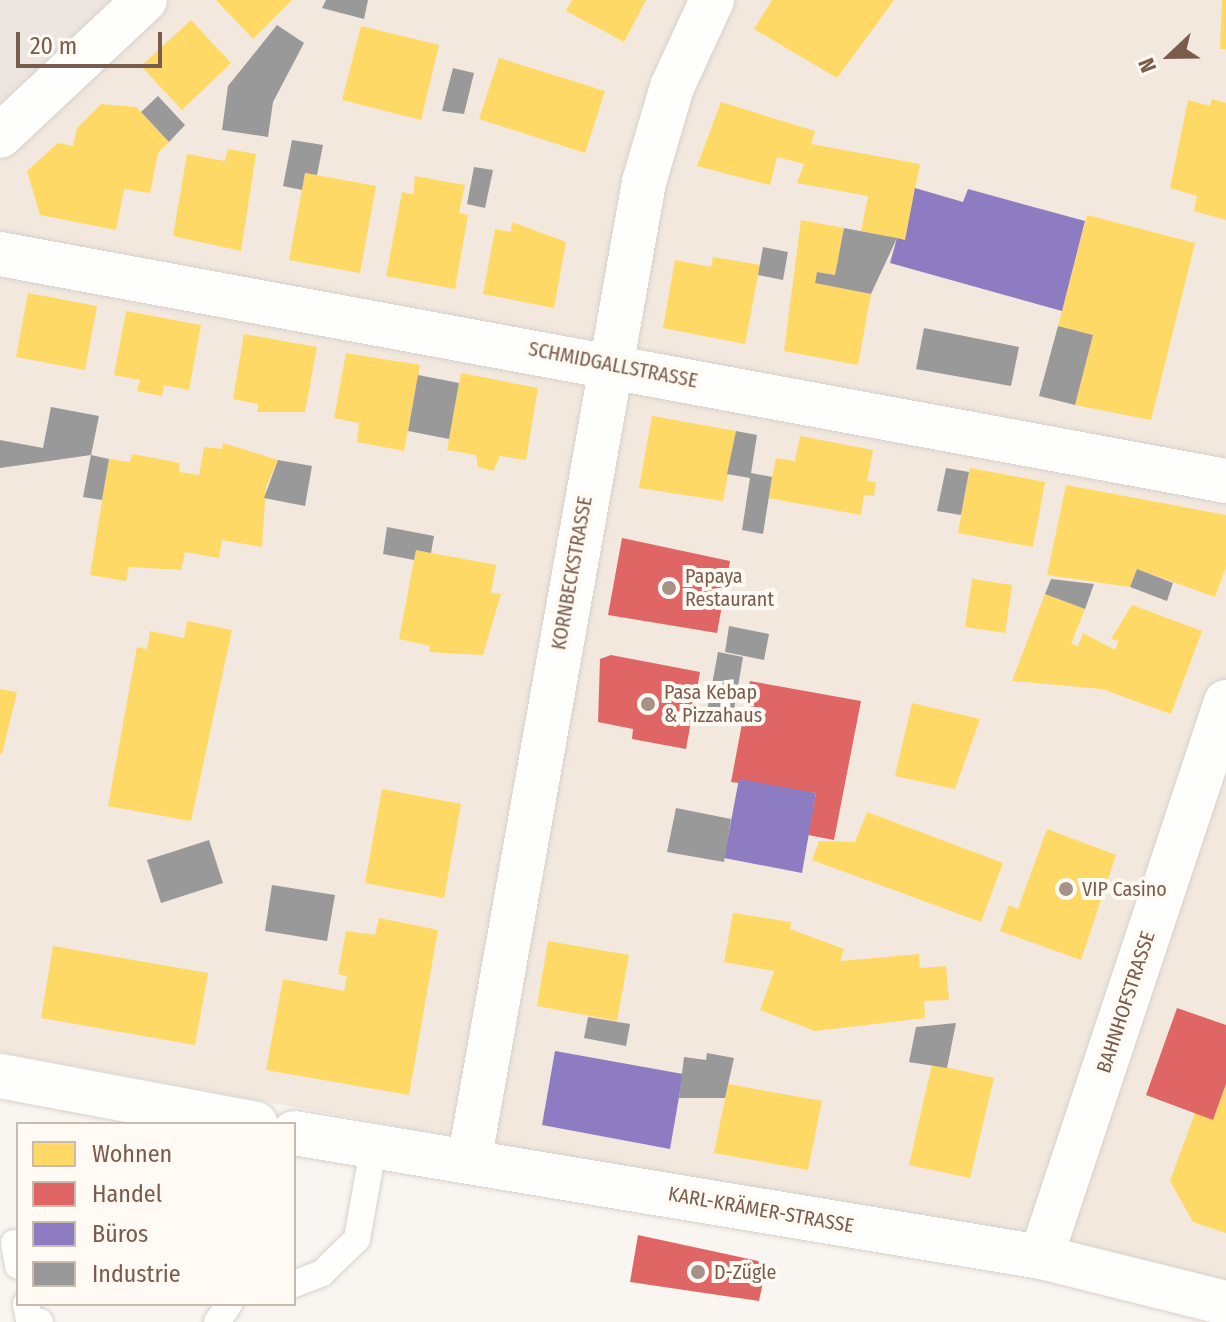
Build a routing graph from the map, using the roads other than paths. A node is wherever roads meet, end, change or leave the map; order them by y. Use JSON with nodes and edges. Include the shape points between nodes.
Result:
{"nodes":[{"id":1,"x":145,"y":0,"type":"edge"},
{"id":2,"x":712,"y":0,"type":"edge"},
{"id":3,"x":0,"y":136,"type":"edge"},
{"id":4,"x":0,"y":254,"type":"edge"},
{"id":5,"x":609,"y":363,"type":"junction"},
{"id":6,"x":1226,"y":481,"type":"edge"},
{"id":7,"x":1226,"y":702,"type":"edge"},
{"id":8,"x":0,"y":1076,"type":"edge"},
{"id":9,"x":245,"y":1122,"type":"edge"},
{"id":10,"x":296,"y":1133,"type":"edge"},
{"id":11,"x":374,"y":1144,"type":"junction"},
{"id":12,"x":470,"y":1157,"type":"junction"},
{"id":13,"x":1041,"y":1257,"type":"junction"},
{"id":14,"x":296,"y":1283,"type":"edge"},
{"id":15,"x":1226,"y":1303,"type":"edge"},
{"id":16,"x":26,"y":1306,"type":"edge"},
{"id":17,"x":40,"y":1322,"type":"edge"}],
"edges":[{"from":1,"to":3,"type":"street"},
{"from":2,"to":5,"type":"street","name":"KORNBECKSTRASSE","via":[[672,87],[644,182]]},
{"from":4,"to":5,"type":"street","name":"SCHMIDGALLSTRASSE"},
{"from":5,"to":6,"type":"street","name":"SCHMIDGALLSTRASSE"},
{"from":5,"to":12,"type":"street","name":"KORNBECKSTRASSE"},
{"from":7,"to":13,"type":"street","name":"BAHNHOFSTRASSE"},
{"from":8,"to":9,"type":"street"},
{"from":10,"to":11,"type":"street","name":"KARL-KRÄMER-STRASSE"},
{"from":11,"to":12,"type":"street","name":"KARL-KRÄMER-STRASSE"},
{"from":11,"to":14,"type":"lane","via":[[357,1239],[322,1273]]},
{"from":12,"to":13,"type":"street","name":"KARL-KRÄMER-STRASSE"},
{"from":13,"to":15,"type":"street","name":"KARL-KRÄMER-STRASSE"},
{"from":16,"to":17,"type":"lane","via":[[29,1320]]}]}
